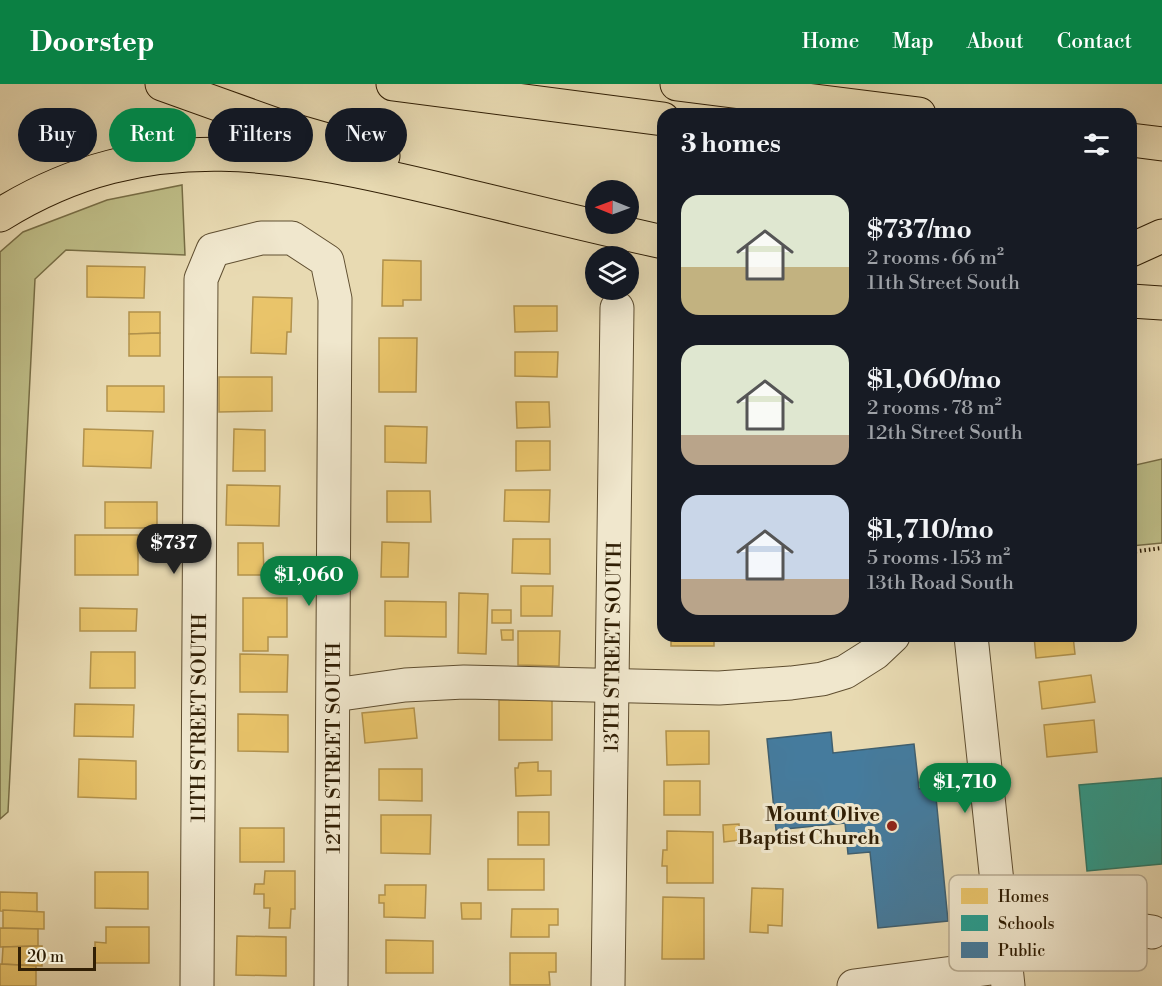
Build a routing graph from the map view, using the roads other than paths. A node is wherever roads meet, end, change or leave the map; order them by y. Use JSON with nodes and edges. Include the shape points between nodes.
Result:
{"nodes":[{"id":1,"x":162,"y":84,"type":"edge"},
{"id":2,"x":393,"y":84,"type":"edge"},
{"id":3,"x":677,"y":84,"type":"edge"},
{"id":4,"x":871,"y":108,"type":"edge"},
{"id":5,"x":657,"y":117,"type":"edge"},
{"id":6,"x":1137,"y":141,"type":"edge"},
{"id":7,"x":1162,"y":144,"type":"edge"},
{"id":8,"x":0,"y":215,"type":"edge"},
{"id":9,"x":579,"y":223,"type":"junction"},
{"id":10,"x":1162,"y":236,"type":"edge"},
{"id":11,"x":261,"y":238,"type":"joint"},
{"id":12,"x":657,"y":241,"type":"edge"},
{"id":13,"x":1137,"y":247,"type":"edge"},
{"id":14,"x":1137,"y":301,"type":"edge"},
{"id":15,"x":1162,"y":303,"type":"edge"},
{"id":16,"x":617,"y":308,"type":"dead end"},
{"id":17,"x":886,"y":642,"type":"edge"},
{"id":18,"x":973,"y":642,"type":"edge"},
{"id":19,"x":611,"y":686,"type":"junction"},
{"id":20,"x":334,"y":695,"type":"junction"},
{"id":21,"x":997,"y":875,"type":"edge"},
{"id":22,"x":1147,"y":931,"type":"edge"},
{"id":23,"x":1152,"y":932,"type":"dead end"},
{"id":24,"x":1007,"y":976,"type":"edge"},
{"id":25,"x":197,"y":986,"type":"edge"},
{"id":26,"x":331,"y":986,"type":"edge"},
{"id":27,"x":608,"y":986,"type":"edge"},
{"id":28,"x":854,"y":986,"type":"edge"}],
"edges":[{"from":1,"to":9,"type":"highway","via":[[342,145],[488,181]]},
{"from":2,"to":5,"type":"highway"},
{"from":3,"to":4,"type":"highway"},
{"from":6,"to":7,"type":"highway"},
{"from":8,"to":9,"type":"highway","via":[[51,188],[113,166],[201,153],[274,158],[351,170]]},
{"from":9,"to":12,"type":"highway"},
{"from":10,"to":13,"type":"highway"},
{"from":11,"to":20,"type":"street","name":"12TH STREET SOUTH","via":[[292,238],[327,261],[335,298]]},
{"from":11,"to":25,"type":"street","name":"11TH STREET SOUTH","via":[[213,250],[201,279]]},
{"from":14,"to":15,"type":"highway"},
{"from":16,"to":19,"type":"street","name":"13TH STREET SOUTH"},
{"from":17,"to":19,"type":"street","via":[[844,672],[822,679],[719,687]]},
{"from":18,"to":21,"type":"street"},
{"from":19,"to":20,"type":"street","via":[[464,682]]},
{"from":19,"to":27,"type":"street","name":"13TH STREET SOUTH"},
{"from":20,"to":26,"type":"street","name":"12TH STREET SOUTH"},
{"from":22,"to":23,"type":"street"},
{"from":24,"to":28,"type":"street"}]}
